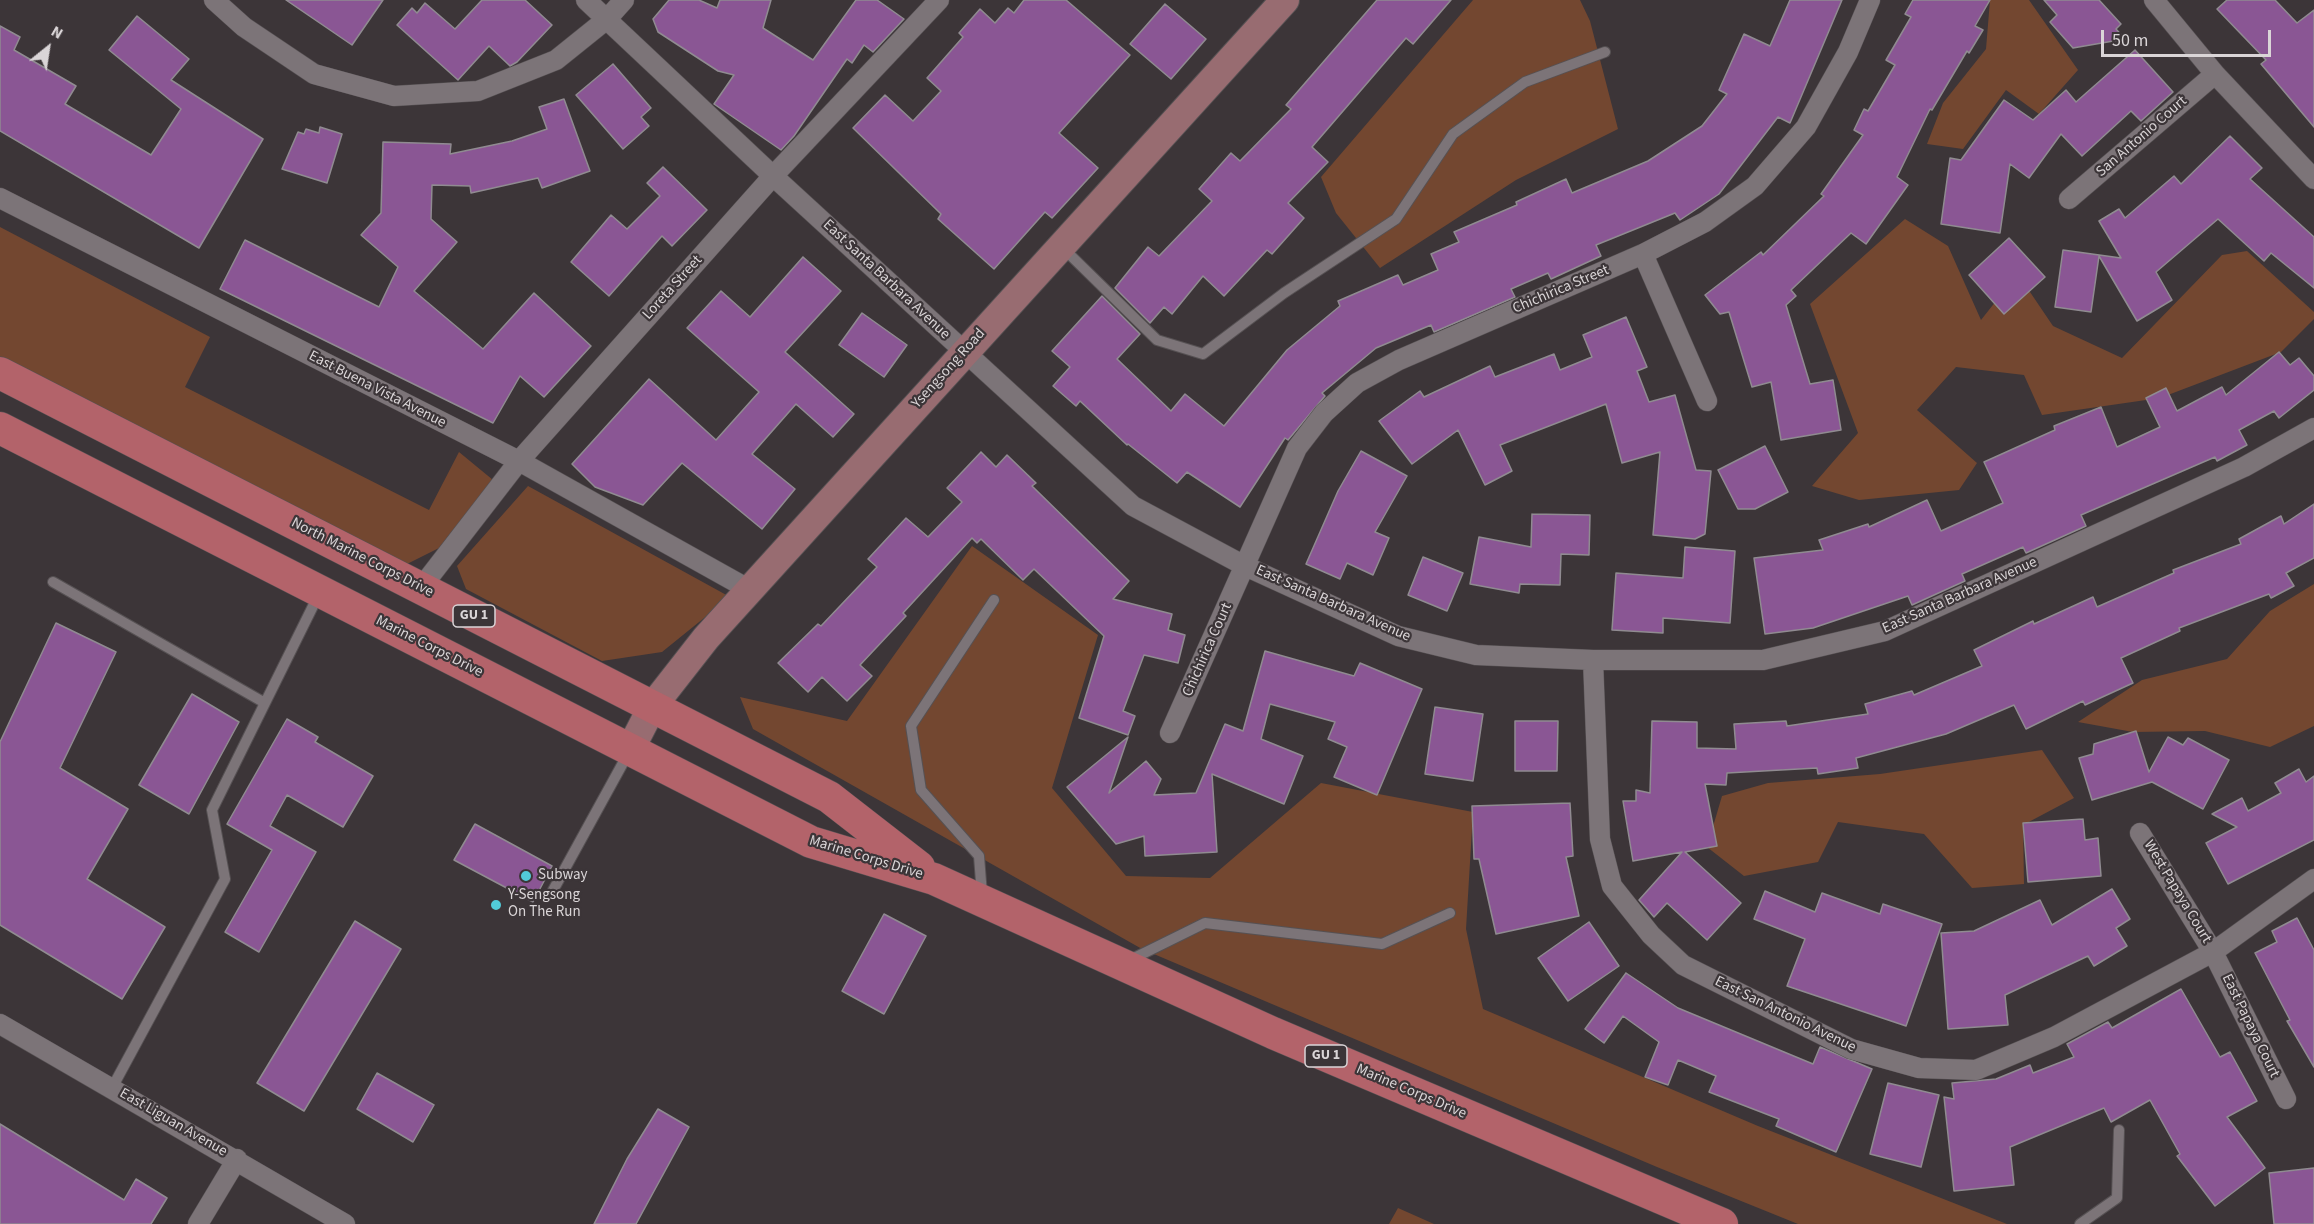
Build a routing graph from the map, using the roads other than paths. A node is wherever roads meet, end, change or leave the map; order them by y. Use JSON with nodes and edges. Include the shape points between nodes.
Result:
{"nodes":[{"id":1,"x":214,"y":0,"type":"edge"},
{"id":2,"x":586,"y":0,"type":"edge"},
{"id":3,"x":624,"y":0,"type":"edge"},
{"id":4,"x":939,"y":0,"type":"edge"},
{"id":5,"x":1285,"y":0,"type":"edge"},
{"id":6,"x":1870,"y":0,"type":"edge"},
{"id":7,"x":2154,"y":0,"type":"edge"},
{"id":8,"x":607,"y":19,"type":"junction"},
{"id":9,"x":1605,"y":52,"type":"dead end"},
{"id":10,"x":2215,"y":74,"type":"junction"},
{"id":11,"x":773,"y":176,"type":"junction"},
{"id":12,"x":2314,"y":179,"type":"edge"},
{"id":13,"x":0,"y":198,"type":"edge"},
{"id":14,"x":2069,"y":199,"type":"dead end"},
{"id":15,"x":1060,"y":245,"type":"junction"},
{"id":16,"x":1643,"y":254,"type":"junction"},
{"id":17,"x":963,"y":352,"type":"junction"},
{"id":18,"x":0,"y":373,"type":"edge"},
{"id":19,"x":1707,"y":401,"type":"dead end"},
{"id":20,"x":0,"y":428,"type":"edge"},
{"id":21,"x":2314,"y":429,"type":"edge"},
{"id":22,"x":519,"y":461,"type":"junction"},
{"id":23,"x":1245,"y":566,"type":"junction"},
{"id":24,"x":53,"y":582,"type":"dead end"},
{"id":25,"x":420,"y":589,"type":"junction"},
{"id":26,"x":750,"y":590,"type":"junction"},
{"id":27,"x":320,"y":591,"type":"junction"},
{"id":28,"x":994,"y":600,"type":"dead end"},
{"id":29,"x":1593,"y":660,"type":"junction"},
{"id":30,"x":265,"y":703,"type":"junction"},
{"id":31,"x":652,"y":707,"type":"junction"},
{"id":32,"x":1170,"y":734,"type":"dead end"},
{"id":33,"x":630,"y":750,"type":"junction"},
{"id":34,"x":2140,"y":832,"type":"dead end"},
{"id":35,"x":934,"y":879,"type":"junction"},
{"id":36,"x":2314,"y":879,"type":"edge"},
{"id":37,"x":551,"y":894,"type":"dead end"},
{"id":38,"x":982,"y":901,"type":"junction"},
{"id":39,"x":1450,"y":913,"type":"dead end"},
{"id":40,"x":2213,"y":952,"type":"junction"},
{"id":41,"x":1120,"y":965,"type":"junction"},
{"id":42,"x":0,"y":1024,"type":"edge"},
{"id":43,"x":112,"y":1088,"type":"junction"},
{"id":44,"x":2286,"y":1099,"type":"dead end"},
{"id":45,"x":2119,"y":1130,"type":"dead end"},
{"id":46,"x":237,"y":1159,"type":"junction"},
{"id":47,"x":198,"y":1224,"type":"edge"},
{"id":48,"x":345,"y":1224,"type":"edge"},
{"id":49,"x":1722,"y":1224,"type":"edge"},
{"id":50,"x":2080,"y":1224,"type":"edge"}],
"edges":[{"from":1,"to":8,"type":"street","via":[[244,27],[314,74],[394,96],[478,91],[556,60]]},
{"from":2,"to":8,"type":"street","name":"East Santa Barbara Avenue"},
{"from":3,"to":8,"type":"street"},
{"from":4,"to":11,"type":"street","name":"Loreta Street"},
{"from":5,"to":15,"type":"main road","name":"Ysengsong Road"},
{"from":6,"to":16,"type":"street","name":"Chichirica Street","via":[[1848,52],[1806,127],[1755,186],[1705,222]]},
{"from":7,"to":10,"type":"street"},
{"from":8,"to":11,"type":"street","name":"East Santa Barbara Avenue"},
{"from":9,"to":15,"type":"lane","via":[[1525,82],[1453,134],[1396,219],[1284,292],[1203,354],[1157,340]]},
{"from":10,"to":12,"type":"street"},
{"from":10,"to":14,"type":"street","name":"San Antonio Court"},
{"from":11,"to":17,"type":"street","name":"East Santa Barbara Avenue"},
{"from":11,"to":22,"type":"street","name":"Loreta Street"},
{"from":13,"to":22,"type":"street","name":"East Buena Vista Avenue"},
{"from":15,"to":17,"type":"main road","name":"Ysengsong Road"},
{"from":16,"to":19,"type":"street"},
{"from":16,"to":23,"type":"street","name":"Chichirica Street","via":[[1400,360],[1357,383],[1324,414],[1298,448]]},
{"from":17,"to":23,"type":"street","name":"East Santa Barbara Avenue","via":[[1133,506]]},
{"from":17,"to":26,"type":"main road","name":"Ysengsong Road"},
{"from":18,"to":25,"type":"main road","name":"North Marine Corps Drive","number":"GU 1"},
{"from":20,"to":27,"type":"main road","name":"Marine Corps Drive","number":"GU 1"},
{"from":21,"to":29,"type":"street","name":"East Santa Barbara Avenue","via":[[2244,467],[1885,631],[1763,660]]},
{"from":22,"to":25,"type":"street","name":"Loreta Street"},
{"from":22,"to":26,"type":"street","name":"East Buena Vista Avenue"},
{"from":23,"to":29,"type":"street","name":"East Santa Barbara Avenue","via":[[1398,636],[1476,655]]},
{"from":23,"to":32,"type":"street","name":"Chichirica Court"},
{"from":24,"to":30,"type":"lane"},
{"from":25,"to":31,"type":"main road","name":"North Marine Corps Drive","number":"GU 1"},
{"from":26,"to":31,"type":"main road","name":"Ysengsong Road"},
{"from":27,"to":30,"type":"lane"},
{"from":27,"to":33,"type":"main road","name":"Marine Corps Drive","number":"GU 1"},
{"from":28,"to":38,"type":"lane","via":[[911,726],[921,790],[979,856]]},
{"from":29,"to":40,"type":"street","name":"East San Antonio Avenue","via":[[1600,839],[1612,886],[1651,935],[1683,965],[1851,1049],[1918,1068],[1976,1070],[2054,1037]]},
{"from":30,"to":43,"type":"lane","via":[[212,810],[225,879]]},
{"from":31,"to":33,"type":"main road","name":"Ysengsong Road"},
{"from":31,"to":35,"type":"main road","name":"North Marine Corps Drive","number":"GU 1","via":[[829,797]]},
{"from":33,"to":35,"type":"main road","name":"Marine Corps Drive","number":"GU 1","via":[[811,842]]},
{"from":33,"to":37,"type":"lane"},
{"from":34,"to":40,"type":"street","name":"West Papaya Court"},
{"from":35,"to":38,"type":"main road","name":"Marine Corps Drive","number":"GU 1"},
{"from":36,"to":40,"type":"street","name":"East San Antonio Avenue"},
{"from":38,"to":41,"type":"main road","name":"Marine Corps Drive","number":"GU 1"},
{"from":39,"to":41,"type":"lane","via":[[1382,944],[1205,923]]},
{"from":40,"to":44,"type":"street","name":"East Papaya Court"},
{"from":41,"to":49,"type":"main road","name":"Marine Corps Drive","number":"GU 1"},
{"from":42,"to":43,"type":"street","name":"East Liguan Avenue"},
{"from":43,"to":46,"type":"street","name":"East Liguan Avenue"},
{"from":45,"to":50,"type":"lane","via":[[2116,1198]]},
{"from":46,"to":47,"type":"street"},
{"from":46,"to":48,"type":"street","name":"East Liguan Avenue"}]}
